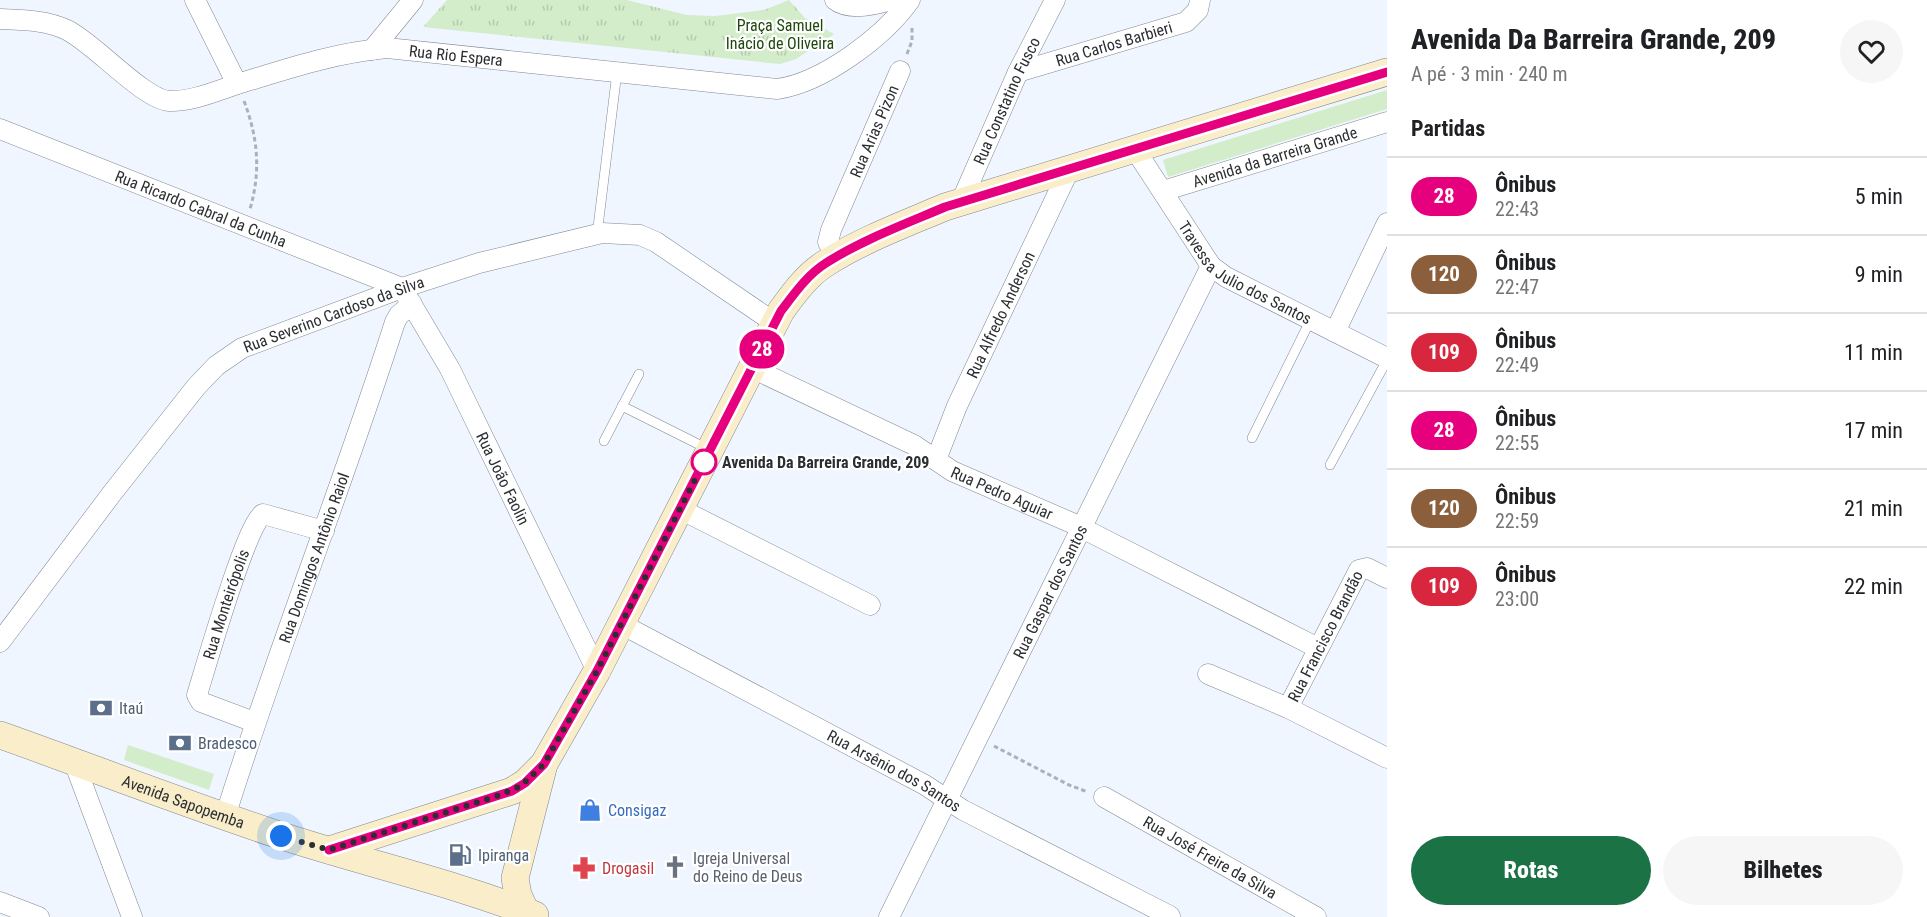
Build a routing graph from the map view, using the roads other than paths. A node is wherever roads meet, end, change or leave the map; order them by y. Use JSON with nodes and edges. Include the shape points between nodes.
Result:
{"nodes":[{"id":1,"x":195,"y":0,"type":"edge"},
{"id":2,"x":413,"y":0,"type":"edge"},
{"id":3,"x":835,"y":0,"type":"edge"},
{"id":4,"x":891,"y":0,"type":"edge"},
{"id":5,"x":910,"y":0,"type":"edge"},
{"id":6,"x":1055,"y":0,"type":"edge"},
{"id":7,"x":1200,"y":0,"type":"edge"},
{"id":8,"x":0,"y":19,"type":"edge"},
{"id":9,"x":372,"y":50,"type":"junction"},
{"id":10,"x":900,"y":71,"type":"road end"},
{"id":11,"x":617,"y":72,"type":"junction"},
{"id":12,"x":1018,"y":72,"type":"junction"},
{"id":13,"x":1387,"y":72,"type":"edge"},
{"id":14,"x":237,"y":84,"type":"junction"},
{"id":15,"x":1387,"y":122,"type":"edge"},
{"id":16,"x":0,"y":129,"type":"edge"},
{"id":17,"x":1136,"y":151,"type":"junction"},
{"id":18,"x":1069,"y":170,"type":"junction"},
{"id":19,"x":1163,"y":191,"type":"junction"},
{"id":20,"x":961,"y":202,"type":"junction"},
{"id":21,"x":1387,"y":223,"type":"edge"},
{"id":22,"x":597,"y":235,"type":"junction"},
{"id":23,"x":836,"y":258,"type":"junction"},
{"id":24,"x":1211,"y":266,"type":"junction"},
{"id":25,"x":407,"y":296,"type":"junction"},
{"id":26,"x":1311,"y":319,"type":"junction"},
{"id":27,"x":775,"y":323,"type":"junction"},
{"id":28,"x":1335,"y":332,"type":"junction"},
{"id":29,"x":1385,"y":353,"type":"edge"},
{"id":30,"x":752,"y":368,"type":"junction"},
{"id":31,"x":639,"y":374,"type":"dead end"},
{"id":32,"x":622,"y":406,"type":"junction"},
{"id":33,"x":1252,"y":438,"type":"dead end"},
{"id":34,"x":604,"y":441,"type":"dead end"},
{"id":35,"x":710,"y":450,"type":"junction"},
{"id":36,"x":936,"y":460,"type":"junction"},
{"id":37,"x":1330,"y":465,"type":"dead end"},
{"id":38,"x":680,"y":510,"type":"junction"},
{"id":39,"x":1081,"y":528,"type":"junction"},
{"id":40,"x":324,"y":531,"type":"junction"},
{"id":41,"x":1387,"y":578,"type":"edge"},
{"id":42,"x":870,"y":605,"type":"dead end"},
{"id":43,"x":621,"y":624,"type":"junction"},
{"id":44,"x":0,"y":642,"type":"edge"},
{"id":45,"x":1318,"y":648,"type":"junction"},
{"id":46,"x":597,"y":671,"type":"junction"},
{"id":47,"x":1208,"y":674,"type":"dead end"},
{"id":48,"x":1288,"y":708,"type":"junction"},
{"id":49,"x":254,"y":722,"type":"junction"},
{"id":50,"x":0,"y":735,"type":"edge"},
{"id":51,"x":1387,"y":758,"type":"edge"},
{"id":52,"x":74,"y":762,"type":"junction"},
{"id":53,"x":544,"y":764,"type":"junction"},
{"id":54,"x":500,"y":795,"type":"junction"},
{"id":55,"x":1104,"y":797,"type":"road end"},
{"id":56,"x":948,"y":800,"type":"junction"},
{"id":57,"x":225,"y":817,"type":"junction"},
{"id":58,"x":530,"y":817,"type":"junction"},
{"id":59,"x":386,"y":830,"type":"junction"},
{"id":60,"x":329,"y":850,"type":"junction"},
{"id":61,"x":384,"y":866,"type":"junction"},
{"id":62,"x":515,"y":878,"type":"junction"},
{"id":63,"x":484,"y":897,"type":"junction"},
{"id":64,"x":0,"y":902,"type":"edge"},
{"id":65,"x":532,"y":914,"type":"edge"},
{"id":66,"x":1170,"y":916,"type":"edge"},
{"id":67,"x":39,"y":917,"type":"edge"},
{"id":68,"x":132,"y":917,"type":"edge"},
{"id":69,"x":889,"y":917,"type":"edge"},
{"id":70,"x":1316,"y":917,"type":"edge"}],
"edges":[{"from":1,"to":14,"type":"street"},
{"from":2,"to":9,"type":"street"},
{"from":3,"to":4,"type":"street","via":[[858,6]]},
{"from":5,"to":11,"type":"street","name":"Rua Rio Espera","via":[[858,50],[795,87],[777,89]]},
{"from":6,"to":12,"type":"street","name":"Rua Constatino Fusco"},
{"from":7,"to":12,"type":"street","name":"Rua Carlos Barbieri","via":[[1198,10],[1186,22]]},
{"from":8,"to":14,"type":"street","name":"Rua Rio Espera","via":[[53,24],[69,31],[159,98],[169,101]]},
{"from":9,"to":11,"type":"street","name":"Rua Rio Espera","via":[[387,48]]},
{"from":9,"to":14,"type":"street","name":"Rua Rio Espera","via":[[336,54]]},
{"from":10,"to":23,"type":"street","name":"Rua Arias Pizon","via":[[831,230],[828,242]]},
{"from":11,"to":22,"type":"lane"},
{"from":12,"to":20,"type":"street","name":"Rua Constatino Fusco"},
{"from":13,"to":17,"type":"main road"},
{"from":15,"to":19,"type":"street","name":"Avenida da Barreira Grande"},
{"from":16,"to":25,"type":"street","name":"Rua Ricardo Cabral da Cunha","via":[[245,225]]},
{"from":17,"to":18,"type":"main road"},
{"from":17,"to":19,"type":"street","name":"Travessa Julio dos Santos"},
{"from":18,"to":20,"type":"main road"},
{"from":18,"to":36,"type":"street","name":"Rua Alfredo Anderson","via":[[957,406]]},
{"from":19,"to":24,"type":"street","name":"Travessa Julio dos Santos"},
{"from":20,"to":23,"type":"main road","via":[[892,229]]},
{"from":21,"to":28,"type":"street"},
{"from":22,"to":25,"type":"street","name":"Rua Severino Cardoso da Silva","via":[[479,263]]},
{"from":22,"to":27,"type":"street","name":"Rua Severino Cardoso da Silva","via":[[640,235],[656,242]]},
{"from":23,"to":27,"type":"main road","via":[[800,286]]},
{"from":24,"to":26,"type":"street","name":"Travessa Julio dos Santos"},
{"from":24,"to":39,"type":"street","name":"Rua Gaspar dos Santos"},
{"from":25,"to":40,"type":"street","name":"Rua Domingos Antônio Raiol"},
{"from":25,"to":44,"type":"street","name":"Rua Severino Cardoso da Silva","via":[[242,348],[216,366],[112,492]]},
{"from":25,"to":46,"type":"street","name":"Rua João Faolin","via":[[450,369]]},
{"from":26,"to":28,"type":"street","name":"Travessa Julio dos Santos"},
{"from":26,"to":33,"type":"lane"},
{"from":27,"to":30,"type":"main road"},
{"from":28,"to":29,"type":"street","name":"Travessa Julio dos Santos"},
{"from":29,"to":37,"type":"lane"},
{"from":30,"to":35,"type":"main road"},
{"from":30,"to":36,"type":"street","name":"Rua Pedro Aguiar","via":[[914,444]]},
{"from":31,"to":32,"type":"lane"},
{"from":32,"to":34,"type":"lane"},
{"from":32,"to":35,"type":"lane"},
{"from":35,"to":38,"type":"main road"},
{"from":36,"to":39,"type":"street","name":"Rua Pedro Aguiar","via":[[952,471]]},
{"from":38,"to":42,"type":"street"},
{"from":38,"to":43,"type":"main road"},
{"from":39,"to":45,"type":"street","name":"Rua Pedro Aguiar"},
{"from":39,"to":56,"type":"street","name":"Rua Gaspar dos Santos"},
{"from":40,"to":49,"type":"street","name":"Rua Domingos Antônio Raiol"},
{"from":40,"to":49,"type":"street","name":"Rua Monteirópolis","via":[[263,514],[257,519],[241,557],[197,695],[201,702]]},
{"from":41,"to":45,"type":"street","name":"Rua Francisco Brandão","via":[[1365,568],[1359,570]]},
{"from":43,"to":46,"type":"main road"},
{"from":43,"to":56,"type":"street","name":"Rua Arsênio dos Santos"},
{"from":45,"to":48,"type":"street","name":"Rua Francisco Brandão"},
{"from":46,"to":53,"type":"main road"},
{"from":47,"to":48,"type":"street"},
{"from":48,"to":51,"type":"street"},
{"from":49,"to":57,"type":"street","name":"Rua Domingos Antônio Raiol"},
{"from":50,"to":52,"type":"main road","name":"Avenida Sapopemba"},
{"from":52,"to":57,"type":"main road","name":"Avenida Sapopemba"},
{"from":52,"to":68,"type":"street"},
{"from":53,"to":54,"type":"main road","via":[[521,786]]},
{"from":53,"to":58,"type":"main road"},
{"from":54,"to":58,"type":"main road","via":[[519,802]]},
{"from":54,"to":59,"type":"main road"},
{"from":55,"to":70,"type":"street","name":"Rua José Freire da Silva"},
{"from":56,"to":66,"type":"street","name":"Rua Arsênio dos Santos"},
{"from":56,"to":69,"type":"street","name":"Rua Gaspar dos Santos"},
{"from":57,"to":60,"type":"main road","name":"Avenida Sapopemba"},
{"from":58,"to":62,"type":"main road"},
{"from":59,"to":60,"type":"main road"},
{"from":59,"to":61,"type":"main road","via":[[378,848]]},
{"from":60,"to":61,"type":"main road","name":"Avenida Sapopemba"},
{"from":61,"to":63,"type":"main road","name":"Avenida Sapopemba"},
{"from":62,"to":63,"type":"main road"},
{"from":62,"to":65,"type":"main road","via":[[518,895]]},
{"from":63,"to":65,"type":"main road","name":"Avenida Sapopemba"},
{"from":64,"to":67,"type":"street"}]}
